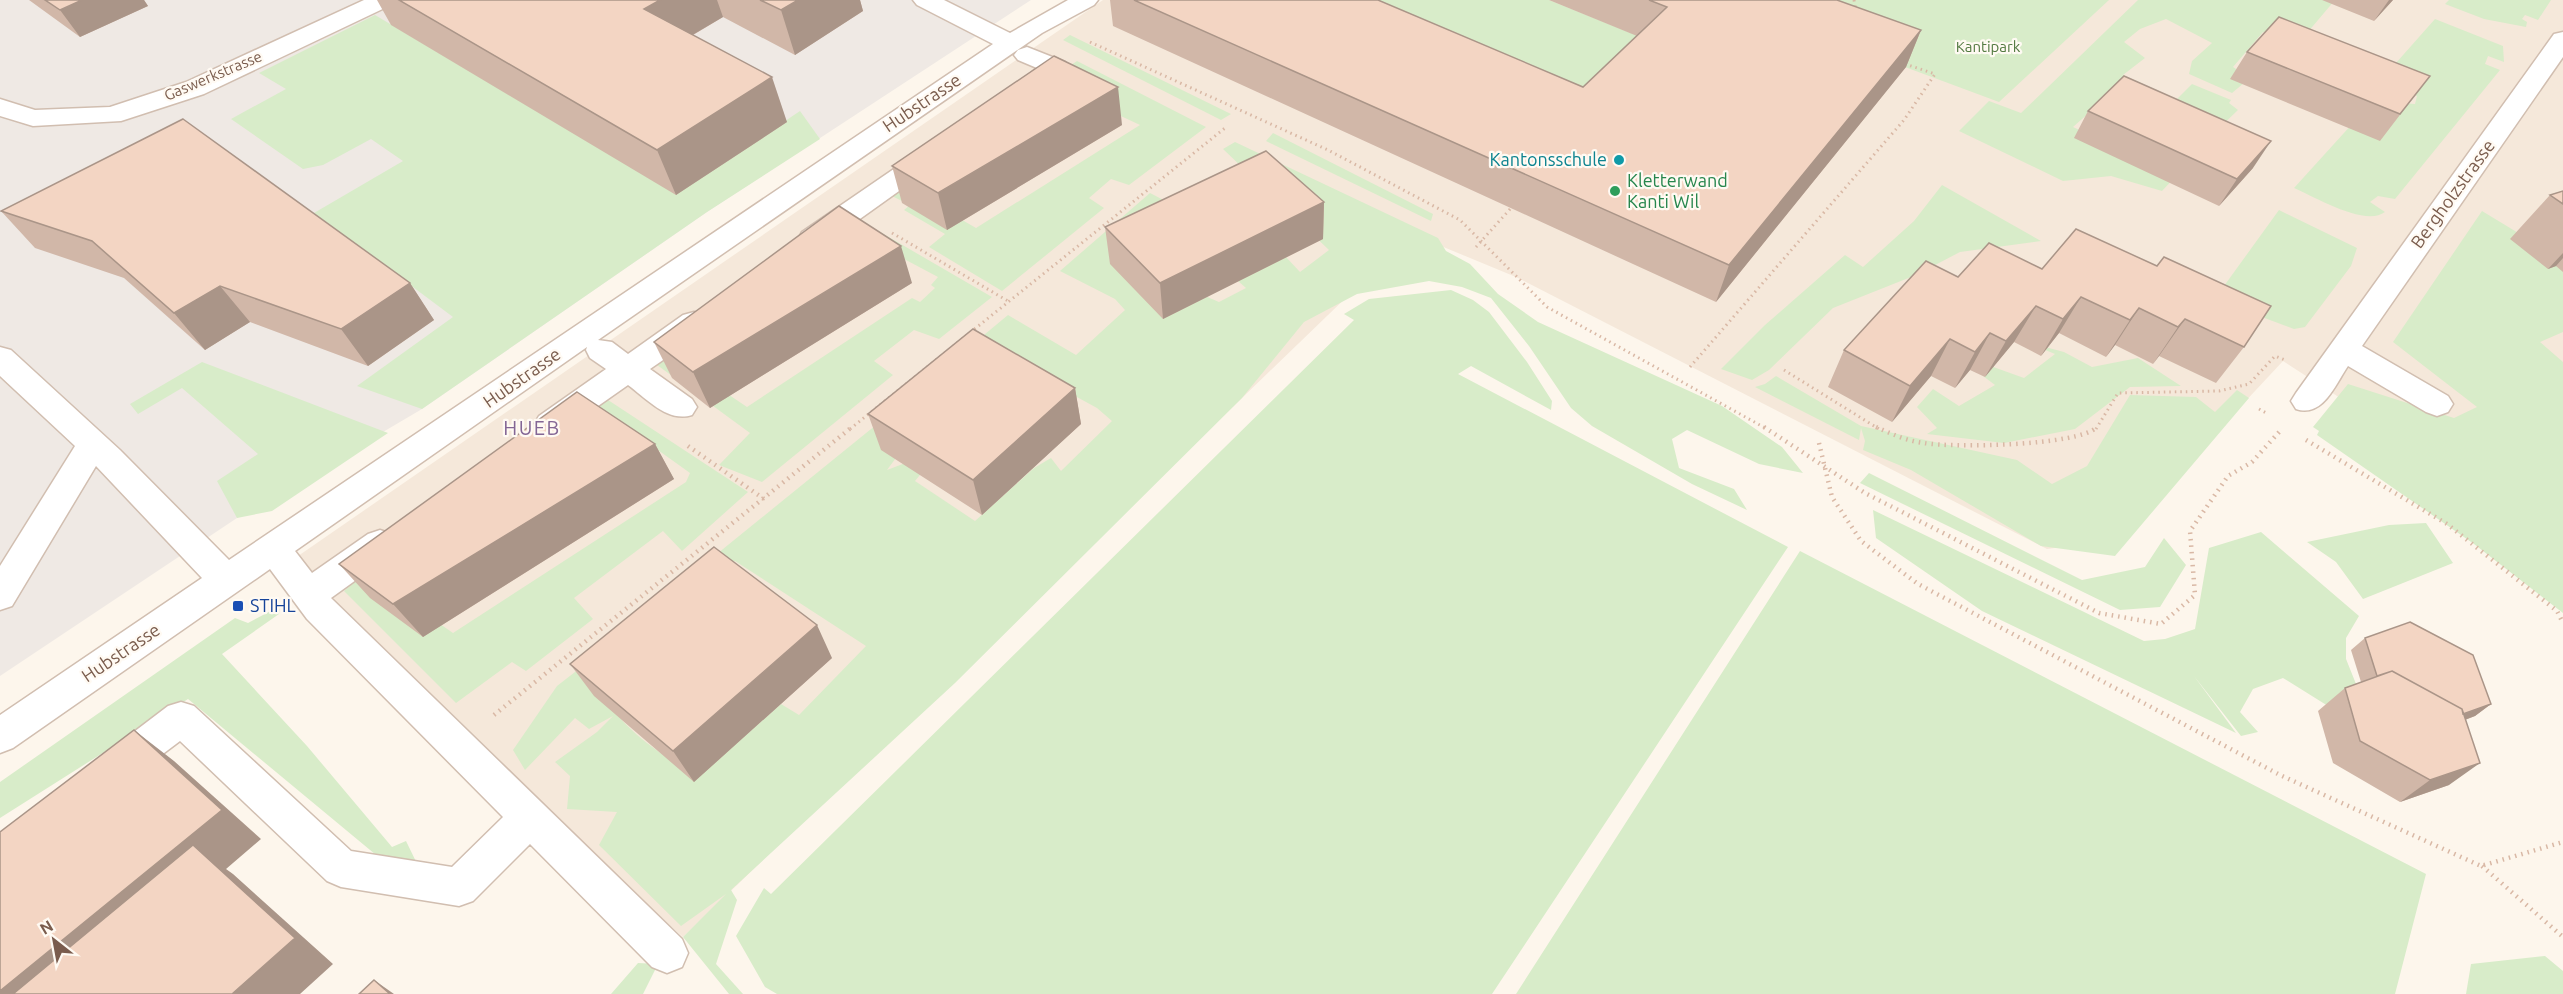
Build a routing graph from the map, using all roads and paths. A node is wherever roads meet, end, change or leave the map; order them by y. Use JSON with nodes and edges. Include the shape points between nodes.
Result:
{"nodes":[{"id":1,"x":383,"y":0,"type":"edge"},
{"id":2,"x":925,"y":0,"type":"edge"},
{"id":3,"x":1066,"y":0,"type":"edge"},
{"id":4,"x":1086,"y":0,"type":"edge"},
{"id":5,"x":1854,"y":0,"type":"edge"},
{"id":6,"x":1858,"y":19,"type":"edge"},
{"id":7,"x":1044,"y":21,"type":"junction"},
{"id":8,"x":2563,"y":39,"type":"edge"},
{"id":9,"x":1088,"y":41,"type":"dead end"},
{"id":10,"x":1019,"y":49,"type":"junction"},
{"id":11,"x":1904,"y":63,"type":"edge"},
{"id":12,"x":1008,"y":101,"type":"edge"},
{"id":13,"x":0,"y":107,"type":"edge"},
{"id":14,"x":1225,"y":128,"type":"dead end"},
{"id":15,"x":950,"y":142,"type":"edge"},
{"id":16,"x":1511,"y":208,"type":"dead end"},
{"id":17,"x":854,"y":210,"type":"junction"},
{"id":18,"x":1482,"y":240,"type":"junction"},
{"id":19,"x":1476,"y":247,"type":"dead end"},
{"id":20,"x":788,"y":256,"type":"edge"},
{"id":21,"x":1008,"y":300,"type":"junction"},
{"id":22,"x":713,"y":310,"type":"edge"},
{"id":23,"x":2344,"y":349,"type":"junction"},
{"id":24,"x":601,"y":350,"type":"dead end"},
{"id":25,"x":0,"y":358,"type":"edge"},
{"id":26,"x":2294,"y":363,"type":"dead end"},
{"id":27,"x":1690,"y":367,"type":"dead end"},
{"id":28,"x":628,"y":369,"type":"junction"},
{"id":29,"x":1784,"y":370,"type":"dead end"},
{"id":30,"x":2307,"y":401,"type":"joint"},
{"id":31,"x":2438,"y":404,"type":"dead end"},
{"id":32,"x":681,"y":407,"type":"dead end"},
{"id":33,"x":2285,"y":425,"type":"junction"},
{"id":34,"x":528,"y":440,"type":"edge"},
{"id":35,"x":1819,"y":443,"type":"dead end"},
{"id":36,"x":92,"y":445,"type":"junction"},
{"id":37,"x":1824,"y":467,"type":"junction"},
{"id":38,"x":404,"y":527,"type":"edge"},
{"id":39,"x":274,"y":549,"type":"junction"},
{"id":40,"x":226,"y":581,"type":"junction"},
{"id":41,"x":308,"y":595,"type":"junction"},
{"id":42,"x":0,"y":596,"type":"edge"},
{"id":43,"x":2563,"y":622,"type":"edge"},
{"id":44,"x":489,"y":720,"type":"dead end"},
{"id":45,"x":0,"y":736,"type":"edge"},
{"id":46,"x":86,"y":790,"type":"edge"},
{"id":47,"x":530,"y":817,"type":"junction"},
{"id":48,"x":2563,"y":842,"type":"edge"},
{"id":49,"x":2481,"y":866,"type":"junction"},
{"id":50,"x":2563,"y":937,"type":"edge"},
{"id":51,"x":667,"y":953,"type":"dead end"}],
"edges":[{"from":1,"to":13,"type":"street","name":"Gaswerkstrasse","via":[[195,88],[112,115],[33,118]]},
{"from":2,"to":10,"type":"street"},
{"from":3,"to":7,"type":"street","name":"Hubstrasse"},
{"from":4,"to":7,"type":"street","name":"Hubstrasse"},
{"from":5,"to":6,"type":"path"},
{"from":7,"to":10,"type":"street","name":"Hubstrasse"},
{"from":8,"to":23,"type":"street","name":"Bergholzstrasse"},
{"from":9,"to":18,"type":"path","via":[[1328,150],[1460,220]]},
{"from":10,"to":12,"type":"street","via":[[1056,67]]},
{"from":10,"to":39,"type":"street","name":"Hubstrasse"},
{"from":11,"to":27,"type":"path","via":[[1935,74],[1904,120]]},
{"from":14,"to":21,"type":"path"},
{"from":15,"to":17,"type":"street"},
{"from":16,"to":18,"type":"path"},
{"from":17,"to":20,"type":"street"},
{"from":17,"to":21,"type":"path"},
{"from":18,"to":19,"type":"path"},
{"from":18,"to":37,"type":"path","via":[[1547,307],[1764,427]]},
{"from":21,"to":44,"type":"path"},
{"from":22,"to":28,"type":"street"},
{"from":23,"to":30,"type":"street","name":"Bergholzstrasse"},
{"from":23,"to":31,"type":"street"},
{"from":24,"to":28,"type":"street"},
{"from":25,"to":36,"type":"street"},
{"from":26,"to":29,"type":"path","via":[[2276,356],[2248,384],[2219,391],[2118,393],[2095,430],[2078,437],[1942,446],[1908,440],[1865,421]]},
{"from":28,"to":32,"type":"street"},
{"from":28,"to":34,"type":"street"},
{"from":30,"to":33,"type":"path"},
{"from":33,"to":37,"type":"path","via":[[2252,462],[2228,476],[2190,531],[2195,595],[2161,624],[2099,613],[1865,493]]},
{"from":33,"to":43,"type":"path","via":[[2447,524],[2557,611]]},
{"from":35,"to":37,"type":"path"},
{"from":36,"to":40,"type":"street"},
{"from":36,"to":42,"type":"street"},
{"from":37,"to":49,"type":"path","via":[[1832,497],[1861,541],[1918,584],[2280,776]]},
{"from":38,"to":41,"type":"street"},
{"from":39,"to":40,"type":"street","name":"Hubstrasse"},
{"from":39,"to":41,"type":"street"},
{"from":40,"to":45,"type":"street","name":"Hubstrasse"},
{"from":41,"to":47,"type":"street"},
{"from":46,"to":47,"type":"street","via":[[181,718],[341,868],[459,887]]},
{"from":47,"to":51,"type":"street"},
{"from":48,"to":49,"type":"path"},
{"from":49,"to":50,"type":"path"}]}
